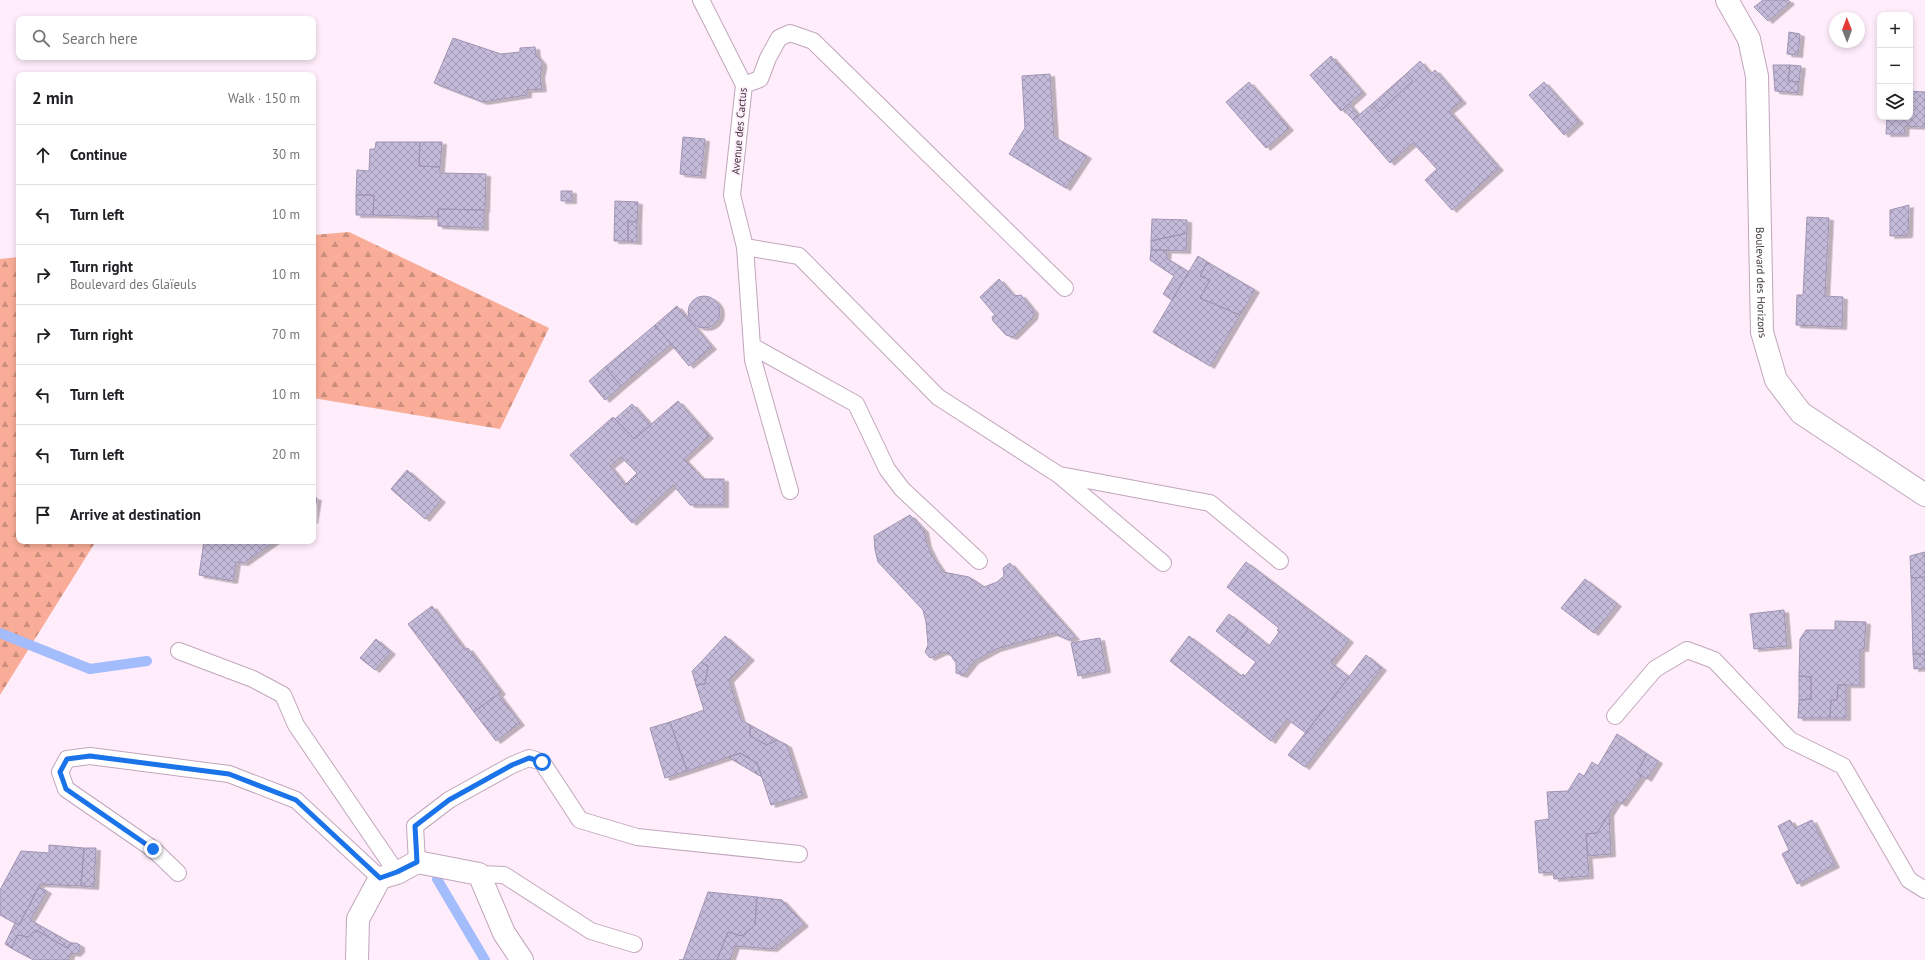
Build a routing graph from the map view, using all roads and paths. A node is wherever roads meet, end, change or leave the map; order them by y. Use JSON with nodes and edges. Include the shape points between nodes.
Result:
{"nodes":[{"id":1,"x":701,"y":0,"type":"edge"},
{"id":2,"x":1727,"y":0,"type":"edge"},
{"id":3,"x":744,"y":85,"type":"junction"},
{"id":4,"x":745,"y":247,"type":"junction"},
{"id":5,"x":1065,"y":288,"type":"dead end"},
{"id":6,"x":752,"y":346,"type":"junction"},
{"id":7,"x":1059,"y":475,"type":"junction"},
{"id":8,"x":790,"y":491,"type":"dead end"},
{"id":9,"x":1925,"y":495,"type":"edge"},
{"id":10,"x":1280,"y":561,"type":"dead end"},
{"id":11,"x":979,"y":562,"type":"dead end"},
{"id":12,"x":1163,"y":563,"type":"dead end"},
{"id":13,"x":179,"y":651,"type":"dead end"},
{"id":14,"x":1615,"y":716,"type":"dead end"},
{"id":15,"x":799,"y":854,"type":"dead end"},
{"id":16,"x":417,"y":862,"type":"junction"},
{"id":17,"x":178,"y":873,"type":"dead end"},
{"id":18,"x":479,"y":874,"type":"junction"},
{"id":19,"x":388,"y":875,"type":"junction"},
{"id":20,"x":1925,"y":890,"type":"edge"},
{"id":21,"x":634,"y":944,"type":"dead end"},
{"id":22,"x":357,"y":960,"type":"edge"},
{"id":23,"x":522,"y":960,"type":"edge"}],
"edges":[{"from":1,"to":3,"type":"lane","name":"Avenue des Cactus"},
{"from":2,"to":9,"type":"street","name":"Boulevard des Horizons","via":[[1749,39],[1757,76],[1762,332],[1776,380],[1800,414]]},
{"from":3,"to":4,"type":"lane","name":"Avenue des Cactus","via":[[732,195]]},
{"from":3,"to":5,"type":"lane","via":[[760,79],[779,38],[790,32],[813,41]]},
{"from":4,"to":6,"type":"lane","name":"Avenue des Cactus"},
{"from":4,"to":7,"type":"lane","via":[[799,256],[938,397]]},
{"from":6,"to":8,"type":"lane","name":"Avenue des Cactus","via":[[753,360]]},
{"from":6,"to":11,"type":"lane","via":[[856,404],[887,469],[902,489]]},
{"from":7,"to":10,"type":"lane","via":[[1210,503]]},
{"from":7,"to":12,"type":"lane"},
{"from":13,"to":19,"type":"lane","via":[[253,678],[283,695],[296,725]]},
{"from":14,"to":20,"type":"lane","via":[[1655,669],[1687,650],[1714,660],[1790,740],[1843,766],[1909,880]]},
{"from":15,"to":16,"type":"lane","via":[[637,837],[580,820],[542,762],[529,758],[449,800],[415,826]]},
{"from":16,"to":18,"type":"street"},
{"from":16,"to":19,"type":"street"},
{"from":17,"to":19,"type":"lane","via":[[153,849],[66,789],[60,772],[67,759],[90,756],[229,774],[296,800]]},
{"from":18,"to":21,"type":"lane","via":[[504,875],[591,931]]},
{"from":18,"to":23,"type":"street","via":[[504,933]]},
{"from":19,"to":22,"type":"street","via":[[358,919]]}]}
